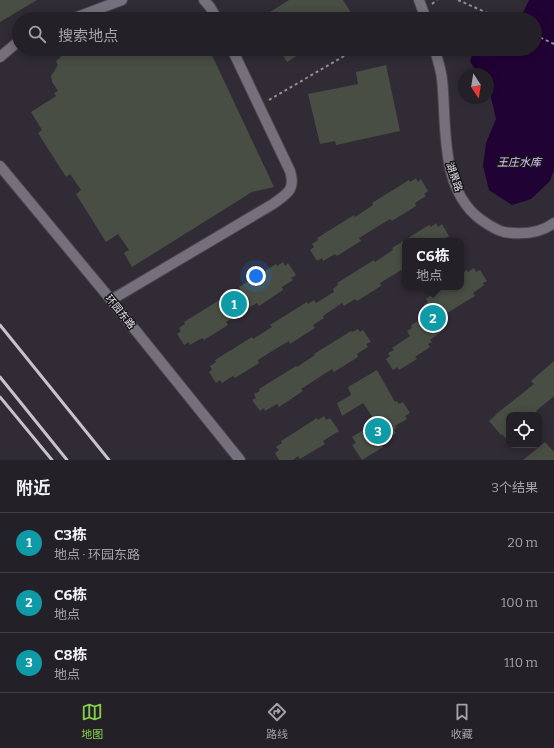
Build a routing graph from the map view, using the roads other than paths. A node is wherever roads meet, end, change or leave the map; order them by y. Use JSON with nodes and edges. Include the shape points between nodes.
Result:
{"nodes":[{"id":1,"x":122,"y":0,"type":"edge"},
{"id":2,"x":204,"y":0,"type":"edge"},
{"id":3,"x":419,"y":0,"type":"edge"},
{"id":4,"x":90,"y":12,"type":"edge"},
{"id":5,"x":213,"y":12,"type":"edge"},
{"id":6,"x":423,"y":12,"type":"edge"},
{"id":7,"x":12,"y":47,"type":"edge"},
{"id":8,"x":235,"y":56,"type":"edge"},
{"id":9,"x":437,"y":56,"type":"edge"},
{"id":10,"x":0,"y":57,"type":"edge"},
{"id":11,"x":0,"y":166,"type":"edge"},
{"id":12,"x":554,"y":223,"type":"edge"},
{"id":13,"x":111,"y":300,"type":"junction"},
{"id":14,"x":240,"y":460,"type":"edge"}],
"edges":[{"from":1,"to":4,"type":"street"},
{"from":2,"to":5,"type":"street"},
{"from":3,"to":6,"type":"street"},
{"from":7,"to":10,"type":"street"},
{"from":8,"to":13,"type":"street","via":[[290,171],[292,182],[288,194]]},
{"from":9,"to":12,"type":"street","name":"湖景路","via":[[442,78],[448,163],[461,197],[472,213],[500,231],[517,234],[546,229]]},
{"from":11,"to":13,"type":"street","name":"环园东路"},
{"from":13,"to":14,"type":"street","name":"环园东路"}]}
